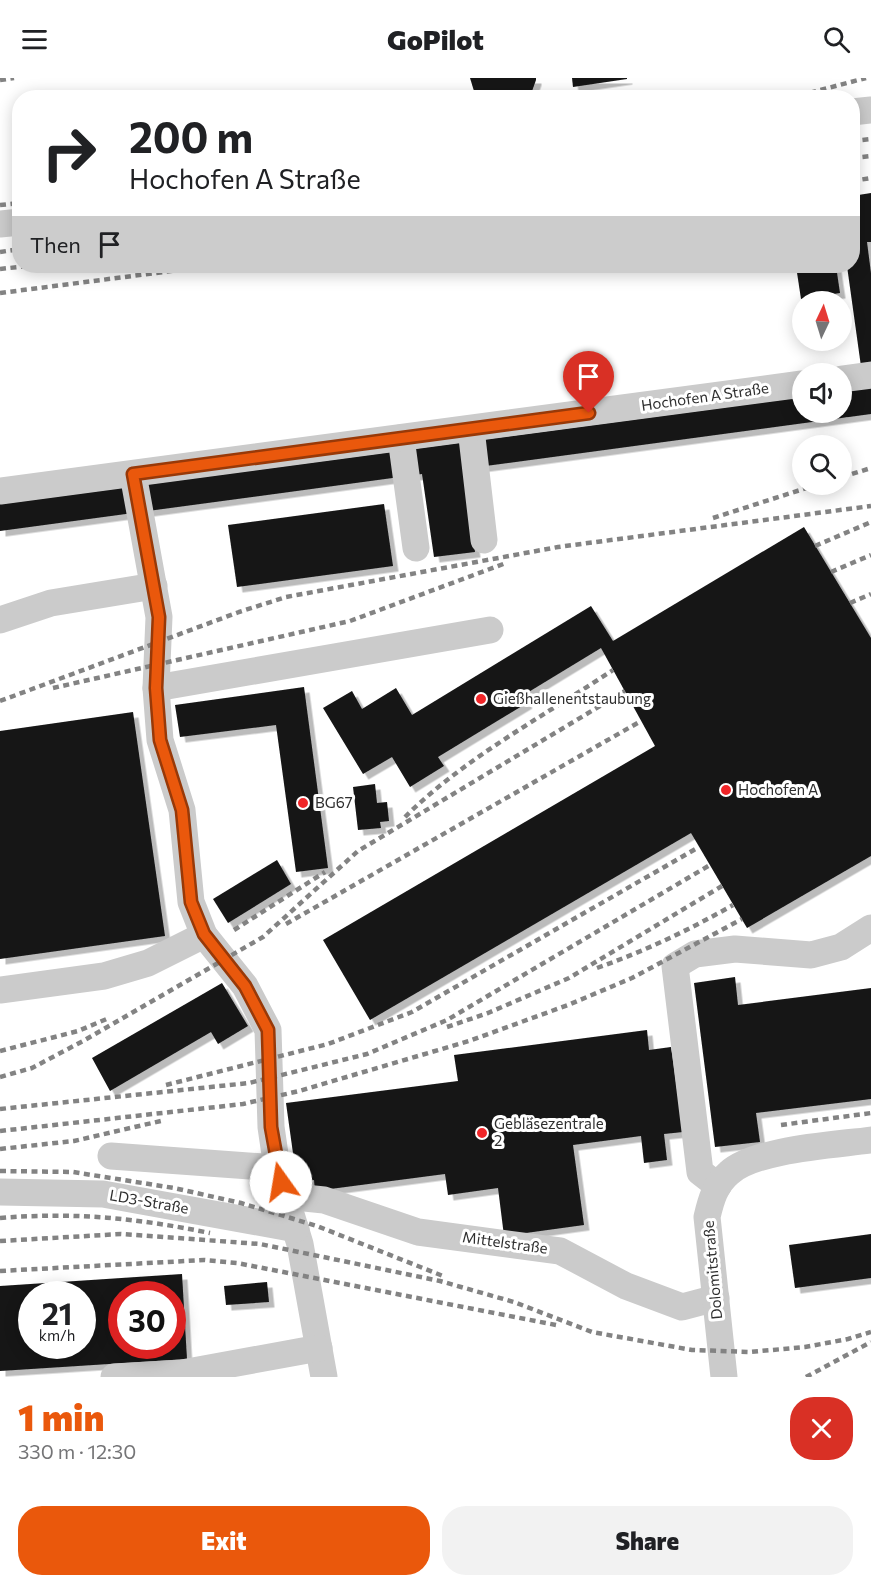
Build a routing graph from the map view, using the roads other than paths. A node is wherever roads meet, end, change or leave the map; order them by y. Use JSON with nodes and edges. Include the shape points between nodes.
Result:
{"nodes":[{"id":1,"x":871,"y":375,"type":"edge"},
{"id":2,"x":852,"y":378,"type":"edge"},
{"id":3,"x":792,"y":385,"type":"edge"},
{"id":4,"x":471,"y":429,"type":"junction"},
{"id":5,"x":401,"y":438,"type":"junction"},
{"id":6,"x":133,"y":474,"type":"junction"},
{"id":7,"x":0,"y":491,"type":"edge"},
{"id":8,"x":484,"y":540,"type":"dead end"},
{"id":9,"x":416,"y":548,"type":"dead end"},
{"id":10,"x":154,"y":586,"type":"junction"},
{"id":11,"x":0,"y":620,"type":"edge"},
{"id":12,"x":490,"y":630,"type":"dead end"},
{"id":13,"x":156,"y":688,"type":"junction"},
{"id":14,"x":871,"y":928,"type":"edge"},
{"id":15,"x":204,"y":934,"type":"junction"},
{"id":16,"x":0,"y":990,"type":"edge"},
{"id":17,"x":871,"y":1140,"type":"edge"},
{"id":18,"x":111,"y":1156,"type":"dead end"},
{"id":19,"x":277,"y":1168,"type":"junction"},
{"id":20,"x":718,"y":1186,"type":"junction"},
{"id":21,"x":0,"y":1192,"type":"edge"},
{"id":22,"x":285,"y":1196,"type":"junction"},
{"id":23,"x":296,"y":1228,"type":"junction"},
{"id":24,"x":716,"y":1298,"type":"junction"},
{"id":25,"x":319,"y":1348,"type":"junction"},
{"id":26,"x":114,"y":1377,"type":"edge"},
{"id":27,"x":324,"y":1377,"type":"edge"},
{"id":28,"x":724,"y":1377,"type":"edge"}],
"edges":[{"from":1,"to":2,"type":"street"},
{"from":3,"to":4,"type":"street","name":"Hochofen A Straße"},
{"from":4,"to":5,"type":"street","name":"Hochofen A Straße"},
{"from":4,"to":8,"type":"street"},
{"from":5,"to":6,"type":"street","name":"Hochofen A Straße"},
{"from":5,"to":9,"type":"street"},
{"from":6,"to":7,"type":"street","name":"Hochofen A Straße"},
{"from":6,"to":10,"type":"street"},
{"from":10,"to":11,"type":"street","via":[[51,603]]},
{"from":10,"to":13,"type":"street","via":[[159,641]]},
{"from":12,"to":13,"type":"street"},
{"from":13,"to":15,"type":"street","via":[[160,740],[184,825],[191,902]]},
{"from":14,"to":20,"type":"street","via":[[841,947],[811,955],[735,949],[695,954],[675,966],[700,1172]]},
{"from":15,"to":16,"type":"street","via":[[148,963],[104,976]]},
{"from":15,"to":19,"type":"street","via":[[245,986],[268,1030],[271,1127]]},
{"from":17,"to":20,"type":"street","via":[[775,1154],[729,1172]]},
{"from":18,"to":19,"type":"street"},
{"from":19,"to":22,"type":"street"},
{"from":20,"to":24,"type":"street","name":"Dolomitstraße","via":[[707,1217]]},
{"from":21,"to":23,"type":"street","name":"LD3-Straße","via":[[103,1194]]},
{"from":22,"to":23,"type":"street"},
{"from":22,"to":24,"type":"street","name":"Mittelstraße","via":[[324,1200],[418,1232],[560,1251],[626,1286],[682,1307]]},
{"from":23,"to":25,"type":"street"},
{"from":24,"to":28,"type":"street","name":"Dolomitstraße"},
{"from":25,"to":26,"type":"street","via":[[182,1373]]},
{"from":25,"to":27,"type":"street"}]}
